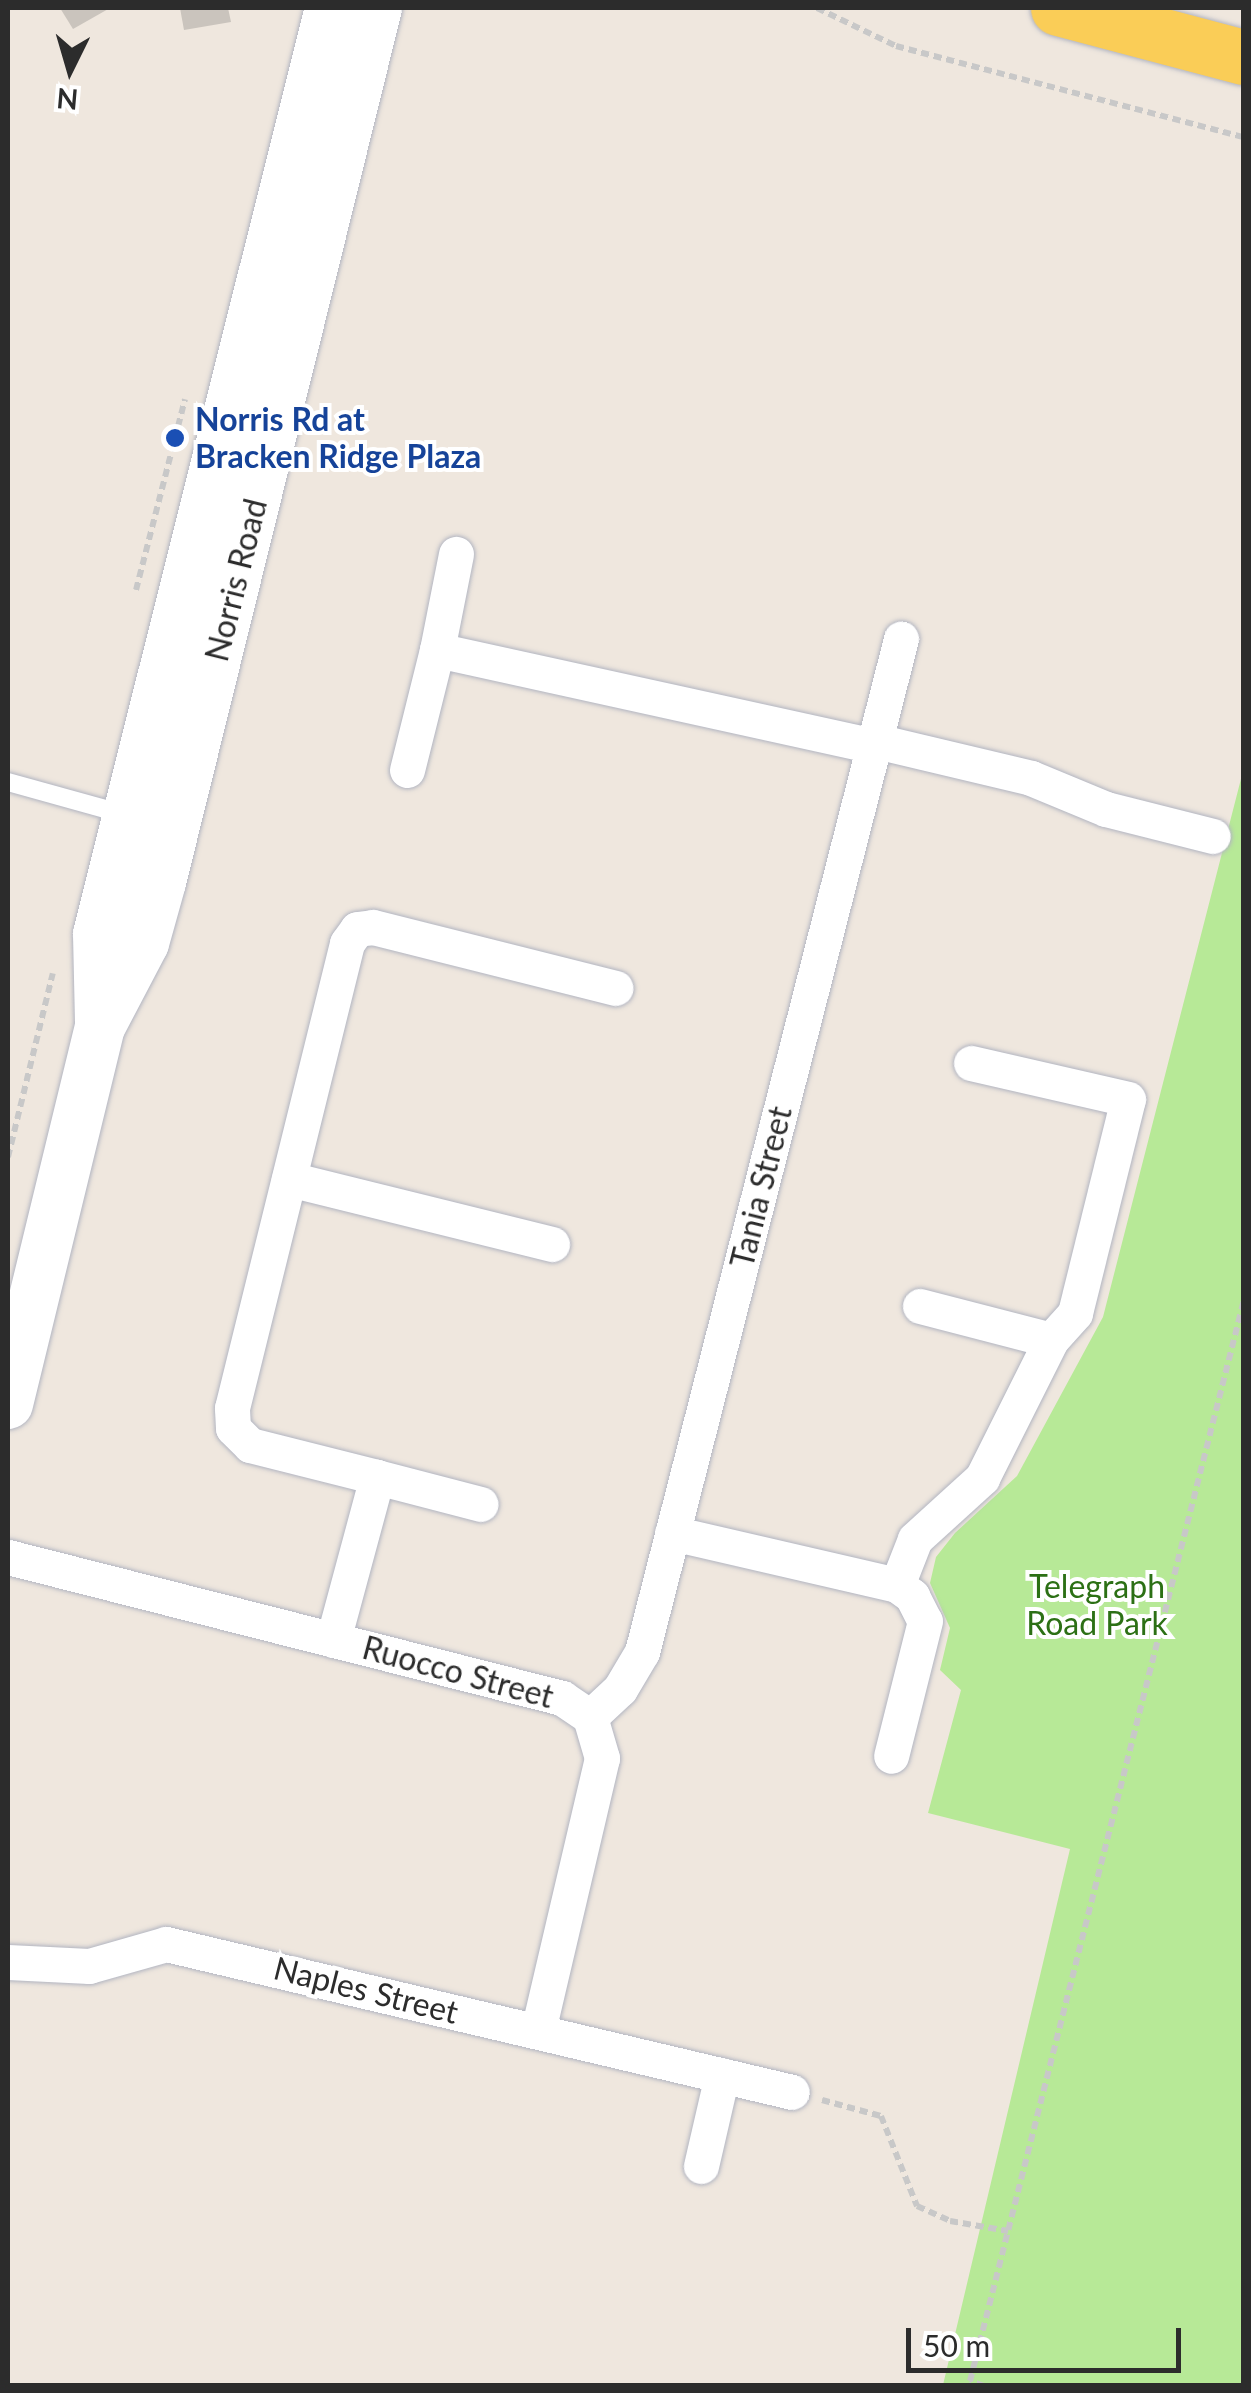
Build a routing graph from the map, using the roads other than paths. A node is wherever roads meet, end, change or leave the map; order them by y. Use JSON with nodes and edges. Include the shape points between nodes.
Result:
{"nodes":[{"id":1,"x":330,"y":8,"type":"edge"},
{"id":2,"x":377,"y":8,"type":"edge"},
{"id":3,"x":1058,"y":8,"type":"edge"},
{"id":4,"x":1244,"y":57,"type":"edge"},
{"id":5,"x":456,"y":554,"type":"dead end"},
{"id":6,"x":900,"y":639,"type":"dead end"},
{"id":7,"x":437,"y":650,"type":"junction"},
{"id":8,"x":875,"y":744,"type":"junction"},
{"id":9,"x":407,"y":770,"type":"dead end"},
{"id":10,"x":8,"y":782,"type":"edge"},
{"id":11,"x":151,"y":821,"type":"junction"},
{"id":12,"x":1213,"y":836,"type":"dead end"},
{"id":13,"x":616,"y":988,"type":"dead end"},
{"id":14,"x":971,"y":1064,"type":"dead end"},
{"id":15,"x":289,"y":1179,"type":"junction"},
{"id":16,"x":552,"y":1244,"type":"dead end"},
{"id":17,"x":920,"y":1306,"type":"dead end"},
{"id":18,"x":1051,"y":1340,"type":"junction"},
{"id":19,"x":8,"y":1404,"type":"edge"},
{"id":20,"x":377,"y":1477,"type":"junction"},
{"id":21,"x":481,"y":1504,"type":"dead end"},
{"id":22,"x":672,"y":1533,"type":"junction"},
{"id":23,"x":8,"y":1557,"type":"edge"},
{"id":24,"x":896,"y":1586,"type":"junction"},
{"id":25,"x":334,"y":1640,"type":"junction"},
{"id":26,"x":590,"y":1717,"type":"junction"},
{"id":27,"x":891,"y":1756,"type":"dead end"},
{"id":28,"x":8,"y":1962,"type":"edge"},
{"id":29,"x":538,"y":2032,"type":"junction"},
{"id":30,"x":722,"y":2075,"type":"junction"},
{"id":31,"x":792,"y":2092,"type":"road end"},
{"id":32,"x":701,"y":2166,"type":"dead end"}],
"edges":[{"from":1,"to":11,"type":"main road","name":"Norris Road"},
{"from":2,"to":11,"type":"main road","name":"Norris Road"},
{"from":3,"to":4,"type":"main road"},
{"from":5,"to":7,"type":"street"},
{"from":6,"to":8,"type":"street","name":"Tania Street"},
{"from":7,"to":8,"type":"street"},
{"from":7,"to":9,"type":"street"},
{"from":8,"to":12,"type":"street","via":[[1031,778],[1106,809]]},
{"from":8,"to":22,"type":"street","name":"Tania Street"},
{"from":10,"to":11,"type":"lane"},
{"from":11,"to":19,"type":"main road","name":"Norris Road","via":[[98,934],[100,1026]]},
{"from":13,"to":15,"type":"street","via":[[373,926],[357,930]]},
{"from":14,"to":18,"type":"street","via":[[1128,1099],[1075,1314]]},
{"from":15,"to":16,"type":"street"},
{"from":15,"to":20,"type":"street","via":[[233,1428],[250,1445]]},
{"from":17,"to":18,"type":"street"},
{"from":18,"to":24,"type":"street","via":[[982,1478],[916,1539]]},
{"from":20,"to":21,"type":"street"},
{"from":20,"to":25,"type":"street"},
{"from":22,"to":24,"type":"street"},
{"from":22,"to":26,"type":"street","name":"Tania Street","via":[[642,1652],[620,1689]]},
{"from":23,"to":25,"type":"street","name":"Ruocco Street"},
{"from":24,"to":27,"type":"street","via":[[925,1621]]},
{"from":25,"to":26,"type":"street","name":"Ruocco Street","via":[[562,1698]]},
{"from":26,"to":29,"type":"street","name":"Ruocco Street","via":[[602,1758]]},
{"from":28,"to":29,"type":"street","name":"Naples Street","via":[[89,1966],[166,1944]]},
{"from":29,"to":30,"type":"street","name":"Naples Street"},
{"from":30,"to":31,"type":"street","name":"Naples Street"},
{"from":30,"to":32,"type":"street"}]}
